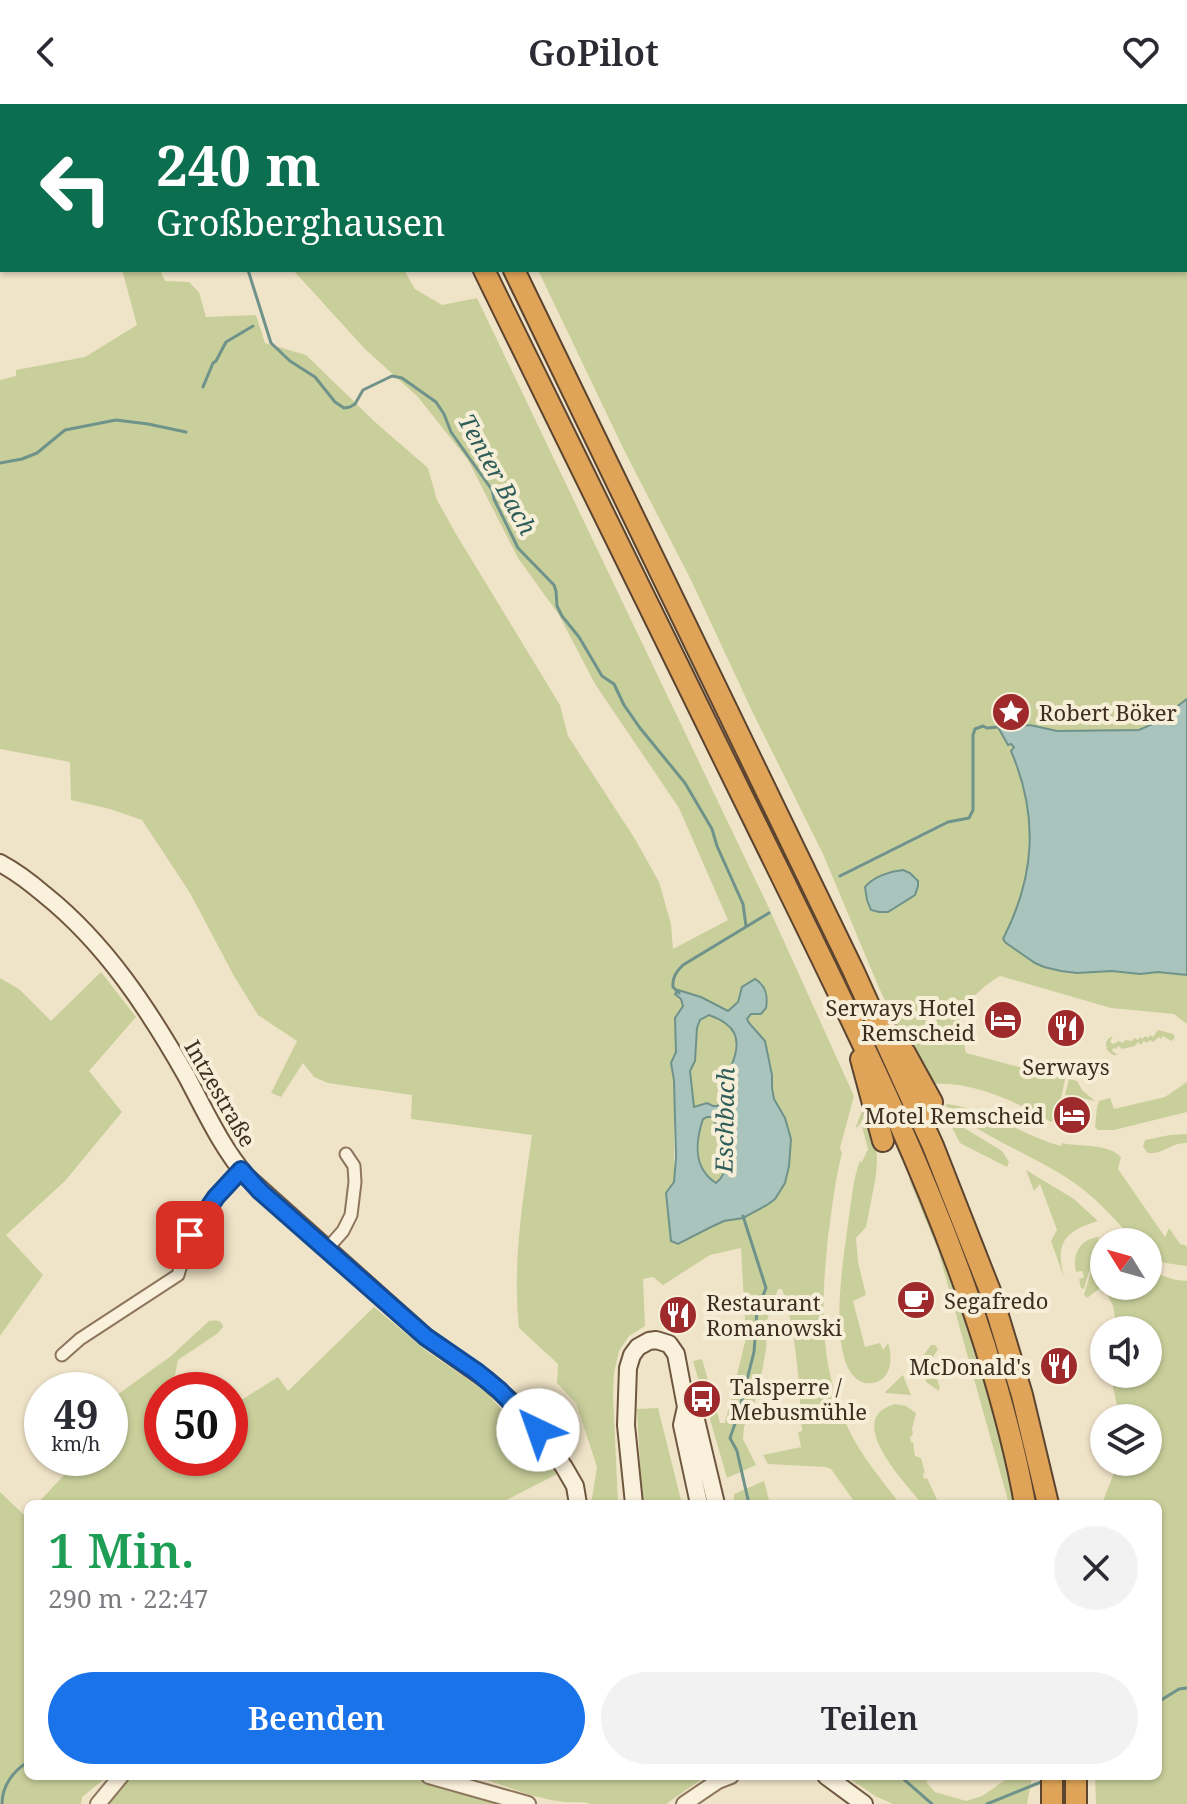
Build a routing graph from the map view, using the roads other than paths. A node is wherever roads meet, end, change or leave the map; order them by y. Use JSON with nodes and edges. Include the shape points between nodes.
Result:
{"nodes":[{"id":1,"x":485,"y":272,"type":"edge"},
{"id":2,"x":515,"y":272,"type":"edge"},
{"id":3,"x":0,"y":863,"type":"edge"},
{"id":4,"x":873,"y":1015,"type":"junction"},
{"id":5,"x":855,"y":1027,"type":"junction"},
{"id":6,"x":932,"y":1102,"type":"dead end"},
{"id":7,"x":883,"y":1141,"type":"dead end"},
{"id":8,"x":346,"y":1154,"type":"dead end"},
{"id":9,"x":241,"y":1170,"type":"junction"},
{"id":10,"x":327,"y":1249,"type":"junction"},
{"id":11,"x":62,"y":1355,"type":"dead end"},
{"id":12,"x":686,"y":1407,"type":"junction"},
{"id":13,"x":577,"y":1500,"type":"edge"},
{"id":14,"x":634,"y":1500,"type":"edge"},
{"id":15,"x":698,"y":1500,"type":"edge"},
{"id":16,"x":715,"y":1500,"type":"edge"},
{"id":17,"x":1024,"y":1500,"type":"edge"},
{"id":18,"x":1047,"y":1500,"type":"edge"},
{"id":19,"x":118,"y":1780,"type":"edge"},
{"id":20,"x":443,"y":1780,"type":"edge"},
{"id":21,"x":721,"y":1780,"type":"edge"},
{"id":22,"x":831,"y":1780,"type":"edge"},
{"id":23,"x":1052,"y":1780,"type":"edge"},
{"id":24,"x":1076,"y":1780,"type":"edge"},
{"id":25,"x":98,"y":1804,"type":"edge"},
{"id":26,"x":528,"y":1804,"type":"edge"},
{"id":27,"x":684,"y":1804,"type":"edge"},
{"id":28,"x":864,"y":1804,"type":"edge"},
{"id":29,"x":1052,"y":1804,"type":"edge"},
{"id":30,"x":1076,"y":1804,"type":"edge"}],
"edges":[{"from":1,"to":5,"type":"highway"},
{"from":2,"to":4,"type":"highway"},
{"from":3,"to":9,"type":"main road","name":"Intzestraße","via":[[59,906],[107,956],[157,1026]]},
{"from":4,"to":6,"type":"highway","via":[[905,1053]]},
{"from":4,"to":18,"type":"highway","via":[[933,1146],[992,1296]]},
{"from":5,"to":7,"type":"highway"},
{"from":5,"to":17,"type":"highway","via":[[971,1302]]},
{"from":8,"to":10,"type":"street","via":[[354,1166],[351,1215]]},
{"from":9,"to":10,"type":"main road","name":"Intzestraße"},
{"from":9,"to":11,"type":"street","via":[[190,1235],[178,1275]]},
{"from":10,"to":13,"type":"main road","name":"Intzestraße","via":[[426,1337],[514,1404],[558,1457]]},
{"from":12,"to":14,"type":"main road","via":[[676,1354],[659,1340],[645,1343],[628,1368],[626,1425]]},
{"from":12,"to":15,"type":"main road","via":[[682,1425]]},
{"from":12,"to":16,"type":"main road","via":[[696,1420]]},
{"from":19,"to":25,"type":"street"},
{"from":20,"to":26,"type":"street"},
{"from":21,"to":27,"type":"street"},
{"from":22,"to":28,"type":"main road"},
{"from":23,"to":29,"type":"highway"},
{"from":24,"to":30,"type":"highway"}]}
